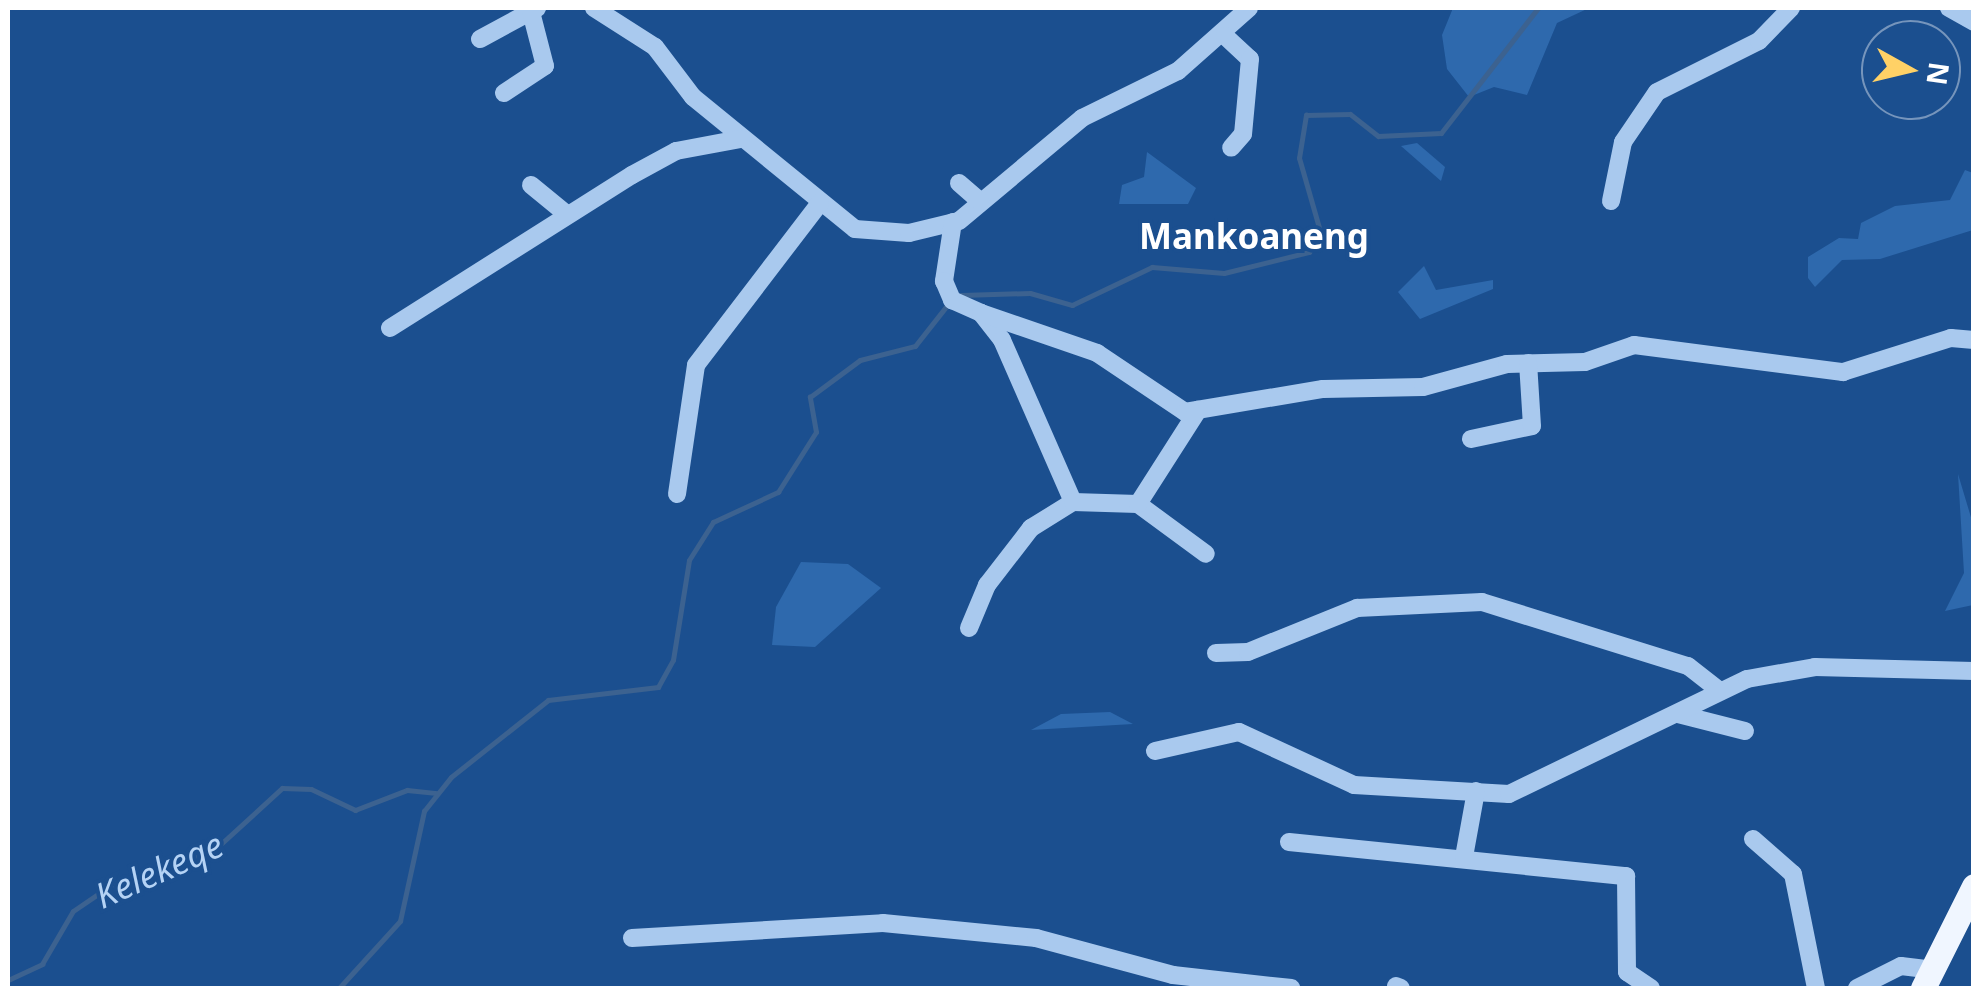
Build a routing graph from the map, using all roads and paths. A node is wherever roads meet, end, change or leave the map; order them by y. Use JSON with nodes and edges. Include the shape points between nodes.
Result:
{"nodes":[{"id":1,"x":594,"y":8,"type":"edge"},
{"id":2,"x":1249,"y":8,"type":"edge"},
{"id":3,"x":1791,"y":8,"type":"edge"},
{"id":4,"x":1949,"y":8,"type":"edge"},
{"id":5,"x":534,"y":10,"type":"edge"},
{"id":6,"x":1974,"y":22,"type":"edge"},
{"id":7,"x":1225,"y":36,"type":"junction"},
{"id":8,"x":480,"y":39,"type":"dead end"},
{"id":9,"x":504,"y":92,"type":"dead end"},
{"id":10,"x":741,"y":139,"type":"junction"},
{"id":11,"x":1230,"y":148,"type":"dead end"},
{"id":12,"x":959,"y":183,"type":"dead end"},
{"id":13,"x":532,"y":185,"type":"dead end"},
{"id":14,"x":980,"y":201,"type":"junction"},
{"id":15,"x":1611,"y":201,"type":"dead end"},
{"id":16,"x":820,"y":203,"type":"junction"},
{"id":17,"x":564,"y":212,"type":"junction"},
{"id":18,"x":953,"y":222,"type":"junction"},
{"id":19,"x":981,"y":313,"type":"junction"},
{"id":20,"x":390,"y":328,"type":"dead end"},
{"id":21,"x":1974,"y":340,"type":"edge"},
{"id":22,"x":1528,"y":363,"type":"junction"},
{"id":23,"x":1192,"y":411,"type":"junction"},
{"id":24,"x":1470,"y":439,"type":"dead end"},
{"id":25,"x":676,"y":494,"type":"dead end"},
{"id":26,"x":1073,"y":502,"type":"junction"},
{"id":27,"x":1138,"y":504,"type":"junction"},
{"id":28,"x":1206,"y":554,"type":"dead end"},
{"id":29,"x":969,"y":628,"type":"dead end"},
{"id":30,"x":1216,"y":654,"type":"dead end"},
{"id":31,"x":1974,"y":671,"type":"edge"},
{"id":32,"x":1720,"y":691,"type":"junction"},
{"id":33,"x":1678,"y":714,"type":"junction"},
{"id":34,"x":1745,"y":731,"type":"dead end"},
{"id":35,"x":1155,"y":751,"type":"dead end"},
{"id":36,"x":1476,"y":790,"type":"junction"},
{"id":37,"x":1753,"y":839,"type":"dead end"},
{"id":38,"x":1289,"y":842,"type":"dead end"},
{"id":39,"x":1464,"y":858,"type":"junction"},
{"id":40,"x":1974,"y":886,"type":"edge"},
{"id":41,"x":632,"y":938,"type":"dead end"},
{"id":42,"x":1925,"y":979,"type":"edge"},
{"id":43,"x":1291,"y":988,"type":"edge"},
{"id":44,"x":1651,"y":988,"type":"edge"},
{"id":45,"x":1816,"y":988,"type":"edge"},
{"id":46,"x":1857,"y":988,"type":"edge"}],
"edges":[{"from":1,"to":10,"type":"street","via":[[654,47]]},
{"from":2,"to":7,"type":"street"},
{"from":3,"to":15,"type":"street","via":[[1758,42],[1657,92],[1622,142]]},
{"from":4,"to":6,"type":"street"},
{"from":5,"to":8,"type":"street"},
{"from":5,"to":9,"type":"street","via":[[546,66]]},
{"from":7,"to":11,"type":"street","via":[[1250,59],[1243,134]]},
{"from":7,"to":14,"type":"street","via":[[1082,118]]},
{"from":10,"to":16,"type":"street"},
{"from":10,"to":17,"type":"street","via":[[676,151]]},
{"from":12,"to":14,"type":"street"},
{"from":13,"to":17,"type":"street"},
{"from":14,"to":18,"type":"street"},
{"from":16,"to":18,"type":"street","via":[[855,229],[909,233]]},
{"from":16,"to":25,"type":"street","via":[[696,365]]},
{"from":17,"to":20,"type":"street"},
{"from":18,"to":19,"type":"street","via":[[944,281],[952,300]]},
{"from":19,"to":23,"type":"street","via":[[1097,353]]},
{"from":19,"to":26,"type":"street","via":[[1020,375]]},
{"from":21,"to":22,"type":"street","via":[[1951,338],[1843,372],[1666,344],[1585,362]]},
{"from":22,"to":23,"type":"street","via":[[1423,387],[1323,389]]},
{"from":22,"to":24,"type":"street","via":[[1532,426]]},
{"from":23,"to":27,"type":"street"},
{"from":26,"to":27,"type":"street"},
{"from":26,"to":29,"type":"street","via":[[1010,552]]},
{"from":27,"to":28,"type":"street"},
{"from":30,"to":32,"type":"street","via":[[1248,652],[1356,608],[1482,602],[1688,666]]},
{"from":31,"to":32,"type":"street","via":[[1816,667]]},
{"from":32,"to":33,"type":"street"},
{"from":33,"to":34,"type":"street"},
{"from":33,"to":36,"type":"street","via":[[1509,794]]},
{"from":35,"to":36,"type":"street","via":[[1239,732],[1287,747],[1342,782]]},
{"from":36,"to":39,"type":"street"},
{"from":37,"to":45,"type":"street","via":[[1793,874]]},
{"from":38,"to":39,"type":"street"},
{"from":39,"to":44,"type":"street","via":[[1626,876],[1627,972]]},
{"from":40,"to":42,"type":"main road"},
{"from":41,"to":43,"type":"street","via":[[883,923],[1036,938],[1173,975]]},
{"from":42,"to":46,"type":"street","via":[[1901,966]]}]}
